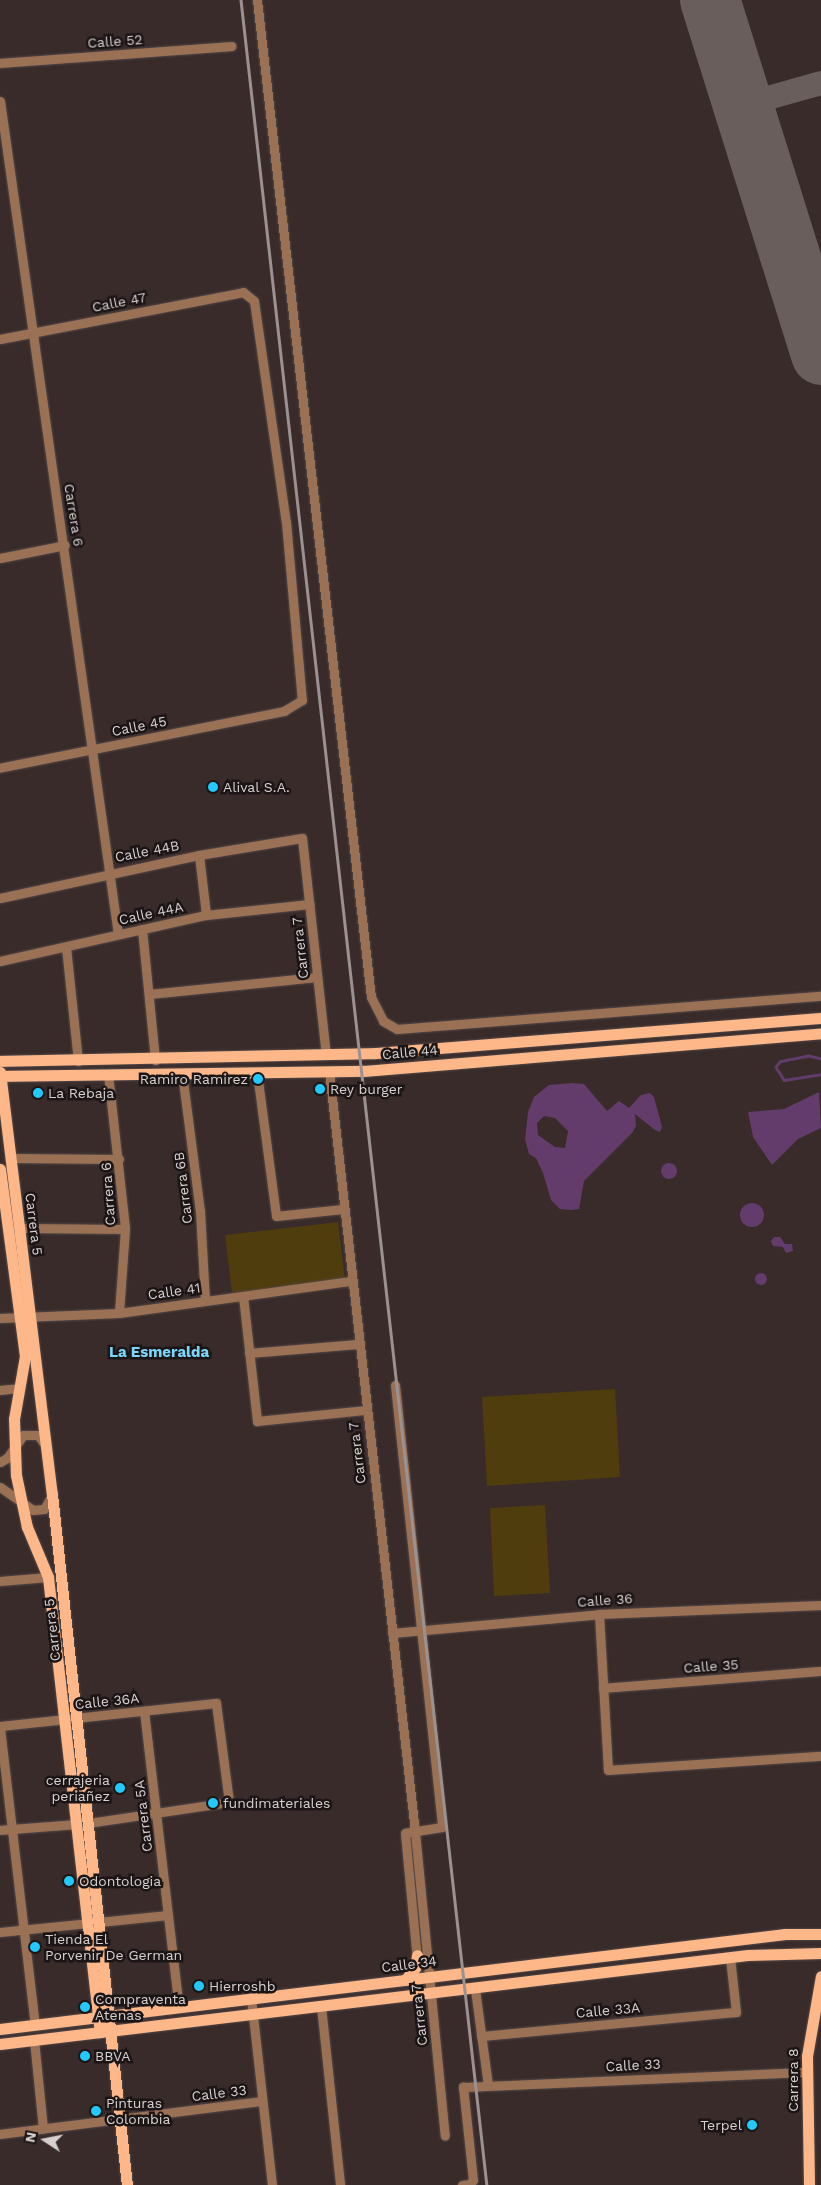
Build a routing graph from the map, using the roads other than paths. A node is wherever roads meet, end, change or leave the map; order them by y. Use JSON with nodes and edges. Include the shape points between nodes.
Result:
{"nodes":[{"id":1,"x":256,"y":0,"type":"edge"},
{"id":2,"x":231,"y":46,"type":"dead end"},
{"id":3,"x":0,"y":63,"type":"edge"},
{"id":4,"x":0,"y":101,"type":"edge"},
{"id":5,"x":31,"y":333,"type":"junction"},
{"id":6,"x":0,"y":339,"type":"edge"},
{"id":7,"x":65,"y":545,"type":"junction"},
{"id":8,"x":0,"y":558,"type":"edge"},
{"id":9,"x":284,"y":711,"type":"joint"},
{"id":10,"x":91,"y":750,"type":"junction"},
{"id":11,"x":0,"y":768,"type":"edge"},
{"id":12,"x":302,"y":838,"type":"joint"},
{"id":13,"x":199,"y":855,"type":"junction"},
{"id":14,"x":110,"y":873,"type":"junction"},
{"id":15,"x":0,"y":898,"type":"edge"},
{"id":16,"x":309,"y":904,"type":"junction"},
{"id":17,"x":206,"y":915,"type":"junction"},
{"id":18,"x":142,"y":929,"type":"junction"},
{"id":19,"x":118,"y":934,"type":"junction"},
{"id":20,"x":66,"y":947,"type":"junction"},
{"id":21,"x":0,"y":961,"type":"edge"},
{"id":22,"x":317,"y":977,"type":"junction"},
{"id":23,"x":149,"y":994,"type":"junction"},
{"id":24,"x":821,"y":996,"type":"edge"},
{"id":25,"x":821,"y":1018,"type":"edge"},
{"id":26,"x":821,"y":1033,"type":"edge"},
{"id":27,"x":326,"y":1055,"type":"junction"},
{"id":28,"x":155,"y":1060,"type":"junction"},
{"id":29,"x":0,"y":1061,"type":"edge"},
{"id":30,"x":78,"y":1061,"type":"junction"},
{"id":31,"x":329,"y":1071,"type":"junction"},
{"id":32,"x":257,"y":1072,"type":"junction"},
{"id":33,"x":182,"y":1073,"type":"junction"},
{"id":34,"x":108,"y":1074,"type":"junction"},
{"id":35,"x":0,"y":1075,"type":"edge"},
{"id":36,"x":11,"y":1158,"type":"junction"},
{"id":37,"x":119,"y":1159,"type":"junction"},
{"id":38,"x":0,"y":1169,"type":"edge"},
{"id":39,"x":343,"y":1209,"type":"junction"},
{"id":40,"x":20,"y":1228,"type":"junction"},
{"id":41,"x":125,"y":1229,"type":"junction"},
{"id":42,"x":4,"y":1233,"type":"edge"},
{"id":43,"x":351,"y":1281,"type":"junction"},
{"id":44,"x":243,"y":1296,"type":"junction"},
{"id":45,"x":205,"y":1300,"type":"junction"},
{"id":46,"x":118,"y":1313,"type":"junction"},
{"id":47,"x":18,"y":1317,"type":"junction"},
{"id":48,"x":31,"y":1317,"type":"junction"},
{"id":49,"x":0,"y":1318,"type":"edge"},
{"id":50,"x":358,"y":1344,"type":"junction"},
{"id":51,"x":249,"y":1353,"type":"junction"},
{"id":52,"x":395,"y":1385,"type":"dead end"},
{"id":53,"x":18,"y":1388,"type":"junction"},
{"id":54,"x":0,"y":1390,"type":"edge"},
{"id":55,"x":366,"y":1410,"type":"junction"},
{"id":56,"x":14,"y":1448,"type":"junction"},
{"id":57,"x":47,"y":1448,"type":"junction"},
{"id":58,"x":0,"y":1462,"type":"edge"},
{"id":59,"x":0,"y":1487,"type":"edge"},
{"id":60,"x":52,"y":1494,"type":"junction"},
{"id":61,"x":21,"y":1505,"type":"junction"},
{"id":62,"x":48,"y":1577,"type":"junction"},
{"id":63,"x":0,"y":1581,"type":"edge"},
{"id":64,"x":821,"y":1605,"type":"edge"},
{"id":65,"x":599,"y":1614,"type":"junction"},
{"id":66,"x":421,"y":1629,"type":"junction"},
{"id":67,"x":392,"y":1632,"type":"junction"},
{"id":68,"x":821,"y":1671,"type":"edge"},
{"id":69,"x":603,"y":1688,"type":"junction"},
{"id":70,"x":144,"y":1711,"type":"junction"},
{"id":71,"x":77,"y":1718,"type":"junction"},
{"id":72,"x":64,"y":1720,"type":"junction"},
{"id":73,"x":0,"y":1727,"type":"edge"},
{"id":74,"x":821,"y":1756,"type":"edge"},
{"id":75,"x":156,"y":1813,"type":"junction"},
{"id":76,"x":89,"y":1823,"type":"junction"},
{"id":77,"x":76,"y":1824,"type":"junction"},
{"id":78,"x":12,"y":1828,"type":"junction"},
{"id":79,"x":0,"y":1830,"type":"edge"},
{"id":80,"x":415,"y":1832,"type":"junction"},
{"id":81,"x":168,"y":1915,"type":"junction"},
{"id":82,"x":93,"y":1922,"type":"junction"},
{"id":83,"x":24,"y":1929,"type":"junction"},
{"id":84,"x":0,"y":1932,"type":"edge"},
{"id":85,"x":821,"y":1934,"type":"edge"},
{"id":86,"x":821,"y":1953,"type":"edge"},
{"id":87,"x":417,"y":1954,"type":"junction"},
{"id":88,"x":629,"y":1954,"type":"junction"},
{"id":89,"x":730,"y":1958,"type":"junction"},
{"id":90,"x":630,"y":1970,"type":"junction"},
{"id":91,"x":821,"y":1976,"type":"edge"},
{"id":92,"x":424,"y":1978,"type":"junction"},
{"id":93,"x":405,"y":1980,"type":"junction"},
{"id":94,"x":475,"y":1989,"type":"junction"},
{"id":95,"x":426,"y":1995,"type":"junction"},
{"id":96,"x":250,"y":1998,"type":"junction"},
{"id":97,"x":322,"y":2006,"type":"junction"},
{"id":98,"x":179,"y":2007,"type":"junction"},
{"id":99,"x":252,"y":2014,"type":"junction"},
{"id":100,"x":104,"y":2017,"type":"junction"},
{"id":101,"x":36,"y":2024,"type":"junction"},
{"id":102,"x":0,"y":2029,"type":"edge"},
{"id":103,"x":105,"y":2031,"type":"junction"},
{"id":104,"x":482,"y":2036,"type":"junction"},
{"id":105,"x":34,"y":2040,"type":"junction"},
{"id":106,"x":0,"y":2044,"type":"edge"},
{"id":107,"x":806,"y":2072,"type":"junction"},
{"id":108,"x":488,"y":2086,"type":"junction"},
{"id":109,"x":262,"y":2102,"type":"junction"},
{"id":110,"x":119,"y":2120,"type":"junction"},
{"id":111,"x":43,"y":2129,"type":"junction"},
{"id":112,"x":0,"y":2134,"type":"edge"},
{"id":113,"x":445,"y":2136,"type":"dead end"},
{"id":114,"x":127,"y":2185,"type":"edge"},
{"id":115,"x":272,"y":2185,"type":"edge"},
{"id":116,"x":340,"y":2185,"type":"edge"},
{"id":117,"x":462,"y":2185,"type":"edge"},
{"id":118,"x":809,"y":2185,"type":"edge"}],
"edges":[{"from":1,"to":24,"type":"street","via":[[371,997],[383,1022],[397,1029]]},
{"from":2,"to":3,"type":"street","name":"Calle 52"},
{"from":4,"to":5,"type":"street","name":"Carrera 6"},
{"from":5,"to":6,"type":"street","name":"Calle 47"},
{"from":5,"to":7,"type":"street","name":"Carrera 6"},
{"from":5,"to":9,"type":"street","name":"Calle 47","via":[[243,292],[254,300],[286,522],[302,700]]},
{"from":7,"to":8,"type":"street"},
{"from":7,"to":10,"type":"street","name":"Carrera 6"},
{"from":9,"to":10,"type":"street","name":"Calle 45"},
{"from":10,"to":11,"type":"street","name":"Calle 45"},
{"from":10,"to":14,"type":"street","name":"Carrera 6"},
{"from":12,"to":13,"type":"street","name":"Calle 44B"},
{"from":12,"to":16,"type":"street","name":"Carrera 7"},
{"from":13,"to":14,"type":"street","name":"Calle 44B"},
{"from":13,"to":17,"type":"street"},
{"from":14,"to":15,"type":"street","name":"Calle 44B"},
{"from":14,"to":19,"type":"street","name":"Carrera 6"},
{"from":16,"to":17,"type":"street","name":"Calle 44A"},
{"from":16,"to":22,"type":"street","name":"Carrera 7"},
{"from":17,"to":18,"type":"street","name":"Calle 44A"},
{"from":18,"to":19,"type":"street","name":"Calle 44A"},
{"from":18,"to":23,"type":"street"},
{"from":19,"to":20,"type":"street","name":"Calle 44A"},
{"from":20,"to":21,"type":"street","name":"Calle 44A"},
{"from":20,"to":30,"type":"street"},
{"from":22,"to":23,"type":"street"},
{"from":22,"to":27,"type":"street","name":"Carrera 7"},
{"from":23,"to":28,"type":"street"},
{"from":25,"to":27,"type":"main road","name":"Calle 44"},
{"from":26,"to":31,"type":"main road","name":"Calle 44","via":[[377,1070]]},
{"from":27,"to":28,"type":"main road","name":"Calle 44"},
{"from":28,"to":30,"type":"main road","name":"Calle 44"},
{"from":29,"to":30,"type":"main road","name":"Calle 44"},
{"from":31,"to":32,"type":"main road","name":"Calle 44"},
{"from":31,"to":39,"type":"street","name":"Carrera 7"},
{"from":32,"to":33,"type":"main road","name":"Calle 44"},
{"from":32,"to":39,"type":"street","via":[[276,1216]]},
{"from":33,"to":34,"type":"main road","name":"Calle 44"},
{"from":33,"to":45,"type":"street","name":"Carrera 6B","via":[[200,1211]]},
{"from":34,"to":35,"type":"main road","name":"Calle 44"},
{"from":34,"to":37,"type":"street","name":"Carrera 6"},
{"from":35,"to":36,"type":"main road","name":"Carrera 5"},
{"from":36,"to":37,"type":"street"},
{"from":36,"to":40,"type":"main road","name":"Carrera 5"},
{"from":37,"to":41,"type":"street","name":"Carrera 6"},
{"from":38,"to":42,"type":"main road","name":"Carrera 5"},
{"from":39,"to":43,"type":"street","name":"Carrera 7"},
{"from":40,"to":41,"type":"street"},
{"from":40,"to":48,"type":"main road","name":"Carrera 5"},
{"from":41,"to":46,"type":"street","name":"Carrera 6"},
{"from":42,"to":47,"type":"main road","name":"Carrera 5"},
{"from":43,"to":44,"type":"street","name":"Calle 41"},
{"from":43,"to":50,"type":"street","name":"Carrera 7"},
{"from":44,"to":45,"type":"street","name":"Calle 41"},
{"from":44,"to":51,"type":"street"},
{"from":45,"to":46,"type":"street","name":"Calle 41"},
{"from":46,"to":48,"type":"street","name":"Calle 41"},
{"from":47,"to":48,"type":"street","name":"Calle 41"},
{"from":47,"to":49,"type":"street","name":"Calle 41"},
{"from":47,"to":53,"type":"main road","name":"Carrera 5","via":[[25,1356]]},
{"from":48,"to":57,"type":"main road","name":"Carrera 5"},
{"from":50,"to":51,"type":"street"},
{"from":50,"to":55,"type":"street","name":"Carrera 7"},
{"from":51,"to":55,"type":"street","via":[[257,1421]]},
{"from":52,"to":66,"type":"street"},
{"from":53,"to":54,"type":"street"},
{"from":53,"to":56,"type":"main road","name":"Carrera 5"},
{"from":55,"to":67,"type":"street","name":"Carrera 7"},
{"from":56,"to":57,"type":"street","via":[[23,1435],[30,1433],[44,1440]]},
{"from":56,"to":58,"type":"street"},
{"from":56,"to":61,"type":"main road","name":"Carrera 5"},
{"from":57,"to":60,"type":"main road","name":"Carrera 5"},
{"from":59,"to":61,"type":"street","via":[[12,1492]]},
{"from":60,"to":61,"type":"street","via":[[44,1509],[32,1510]]},
{"from":60,"to":71,"type":"main road","name":"Carrera 5"},
{"from":61,"to":62,"type":"main road","name":"Carrera 5","via":[[34,1548]]},
{"from":62,"to":63,"type":"street"},
{"from":62,"to":72,"type":"main road","name":"Carrera 5"},
{"from":64,"to":65,"type":"street","name":"Calle 36"},
{"from":65,"to":66,"type":"street","name":"Calle 36"},
{"from":65,"to":69,"type":"street"},
{"from":66,"to":67,"type":"street","name":"Calle 36"},
{"from":66,"to":80,"type":"street","via":[[442,1827]]},
{"from":67,"to":80,"type":"street","name":"Carrera 7"},
{"from":68,"to":69,"type":"street","name":"Calle 35"},
{"from":69,"to":74,"type":"street","via":[[608,1770]]},
{"from":70,"to":71,"type":"street","name":"Calle 36A"},
{"from":70,"to":75,"type":"street","name":"Carrera 5A"},
{"from":70,"to":75,"type":"street","name":"Calle 36A","via":[[216,1703],[230,1802]]},
{"from":71,"to":72,"type":"street","name":"Calle 36A"},
{"from":71,"to":76,"type":"main road","name":"Carrera 5"},
{"from":72,"to":73,"type":"street","name":"Calle 36A"},
{"from":72,"to":77,"type":"main road","name":"Carrera 5"},
{"from":73,"to":78,"type":"street"},
{"from":75,"to":76,"type":"street"},
{"from":75,"to":81,"type":"street","name":"Carrera 5A"},
{"from":76,"to":82,"type":"main road","name":"Carrera 5"},
{"from":77,"to":78,"type":"street"},
{"from":77,"to":82,"type":"main road","name":"Carrera 5"},
{"from":78,"to":79,"type":"street"},
{"from":78,"to":83,"type":"street"},
{"from":80,"to":87,"type":"street","name":"Carrera 7","via":[[405,1833]]},
{"from":80,"to":92,"type":"street","name":"Carrera 7"},
{"from":81,"to":82,"type":"street"},
{"from":81,"to":98,"type":"street","name":"Carrera 5A"},
{"from":82,"to":83,"type":"street"},
{"from":82,"to":100,"type":"main road","name":"Carrera 5"},
{"from":83,"to":84,"type":"street"},
{"from":83,"to":101,"type":"street"},
{"from":85,"to":88,"type":"main road","name":"Calle 34","via":[[785,1934]]},
{"from":86,"to":89,"type":"main road"},
{"from":87,"to":92,"type":"street","name":"Carrera 7"},
{"from":87,"to":93,"type":"main road","via":[[415,1968]]},
{"from":88,"to":90,"type":"main road"},
{"from":88,"to":92,"type":"main road","name":"Calle 34"},
{"from":89,"to":90,"type":"main road"},
{"from":89,"to":104,"type":"street","name":"Calle 33A","via":[[736,2012]]},
{"from":90,"to":94,"type":"main road"},
{"from":91,"to":107,"type":"main road","name":"Carrera 8","via":[[808,2036]]},
{"from":92,"to":93,"type":"main road","name":"Calle 34"},
{"from":92,"to":95,"type":"street","name":"Carrera 7"},
{"from":93,"to":96,"type":"main road","name":"Calle 34"},
{"from":94,"to":95,"type":"main road"},
{"from":94,"to":104,"type":"street"},
{"from":95,"to":97,"type":"main road"},
{"from":95,"to":113,"type":"street","name":"Carrera 7"},
{"from":96,"to":98,"type":"main road","name":"Calle 34"},
{"from":96,"to":99,"type":"street"},
{"from":97,"to":99,"type":"main road"},
{"from":97,"to":116,"type":"street"},
{"from":98,"to":100,"type":"main road","name":"Calle 34"},
{"from":99,"to":103,"type":"main road"},
{"from":99,"to":109,"type":"street"},
{"from":100,"to":101,"type":"main road","name":"Calle 34"},
{"from":100,"to":103,"type":"main road","name":"Carrera 5"},
{"from":101,"to":102,"type":"main road","name":"Calle 34"},
{"from":103,"to":105,"type":"main road"},
{"from":103,"to":110,"type":"main road","name":"Carrera 5"},
{"from":104,"to":108,"type":"street"},
{"from":105,"to":106,"type":"main road"},
{"from":105,"to":111,"type":"street"},
{"from":107,"to":108,"type":"street","name":"Calle 33"},
{"from":107,"to":118,"type":"main road","name":"Carrera 8"},
{"from":108,"to":117,"type":"street","name":"Calle 33","via":[[462,2088],[472,2183]]},
{"from":109,"to":110,"type":"street","name":"Calle 33"},
{"from":109,"to":115,"type":"street"},
{"from":110,"to":111,"type":"street","name":"Calle 33"},
{"from":110,"to":114,"type":"main road","name":"Carrera 5"},
{"from":111,"to":112,"type":"street","name":"Calle 33"}]}
